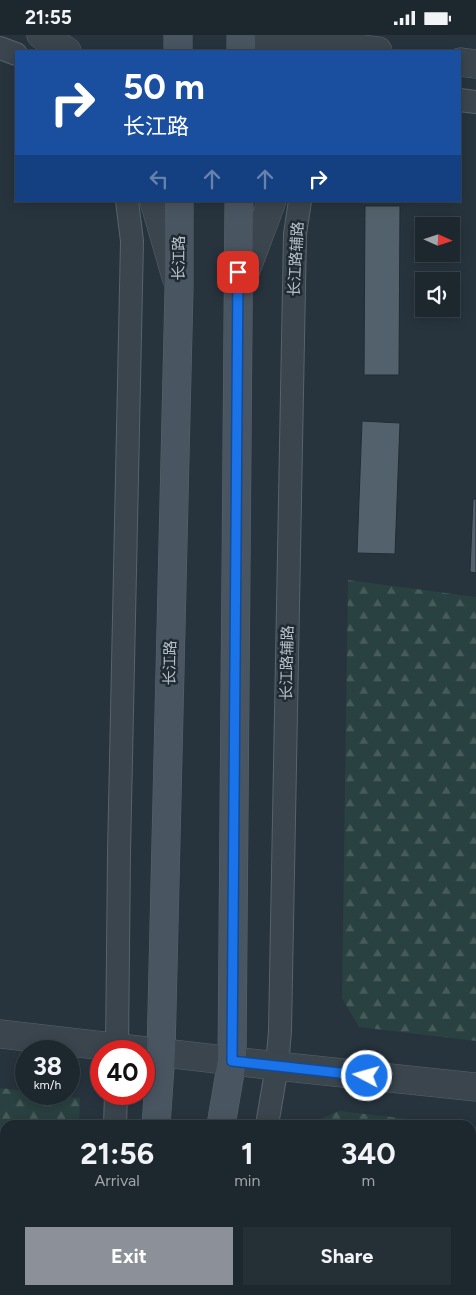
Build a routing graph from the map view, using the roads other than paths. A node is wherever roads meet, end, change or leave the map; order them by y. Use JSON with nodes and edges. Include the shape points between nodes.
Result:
{"nodes":[{"id":1,"x":41,"y":35,"type":"edge"},
{"id":2,"x":178,"y":35,"type":"edge"},
{"id":3,"x":241,"y":35,"type":"edge"},
{"id":4,"x":251,"y":35,"type":"edge"},
{"id":5,"x":0,"y":48,"type":"edge"},
{"id":6,"x":65,"y":50,"type":"edge"},
{"id":7,"x":178,"y":50,"type":"edge"},
{"id":8,"x":241,"y":50,"type":"edge"},
{"id":9,"x":370,"y":50,"type":"edge"},
{"id":10,"x":15,"y":54,"type":"edge"},
{"id":11,"x":461,"y":62,"type":"edge"},
{"id":12,"x":476,"y":64,"type":"edge"},
{"id":13,"x":461,"y":100,"type":"edge"},
{"id":14,"x":476,"y":102,"type":"edge"},
{"id":15,"x":127,"y":202,"type":"edge"},
{"id":16,"x":154,"y":202,"type":"edge"},
{"id":17,"x":179,"y":202,"type":"edge"},
{"id":18,"x":239,"y":202,"type":"edge"},
{"id":19,"x":272,"y":202,"type":"edge"},
{"id":20,"x":300,"y":202,"type":"edge"},
{"id":21,"x":179,"y":289,"type":"junction"},
{"id":22,"x":238,"y":290,"type":"junction"},
{"id":23,"x":0,"y":1034,"type":"edge"},
{"id":24,"x":117,"y":1040,"type":"edge"},
{"id":25,"x":90,"y":1046,"type":"edge"},
{"id":26,"x":155,"y":1052,"type":"edge"},
{"id":27,"x":161,"y":1053,"type":"junction"},
{"id":28,"x":232,"y":1061,"type":"junction"},
{"id":29,"x":277,"y":1066,"type":"junction"},
{"id":30,"x":476,"y":1087,"type":"edge"},
{"id":31,"x":116,"y":1105,"type":"edge"},
{"id":32,"x":115,"y":1120,"type":"edge"},
{"id":33,"x":156,"y":1120,"type":"edge"},
{"id":34,"x":222,"y":1120,"type":"edge"},
{"id":35,"x":268,"y":1120,"type":"edge"}],
"edges":[{"from":1,"to":6,"type":"street"},
{"from":2,"to":7,"type":"main road"},
{"from":3,"to":8,"type":"main road"},
{"from":4,"to":9,"type":"street"},
{"from":5,"to":10,"type":"street"},
{"from":11,"to":12,"type":"street"},
{"from":13,"to":14,"type":"street"},
{"from":15,"to":24,"type":"street","via":[[132,241]]},
{"from":16,"to":21,"type":"street"},
{"from":17,"to":21,"type":"main road","name":"长江路"},
{"from":18,"to":22,"type":"main road"},
{"from":19,"to":22,"type":"street"},
{"from":20,"to":29,"type":"street","name":"长江路辅路","via":[[295,234]]},
{"from":21,"to":27,"type":"main road","name":"长江路"},
{"from":22,"to":28,"type":"main road"},
{"from":23,"to":25,"type":"street"},
{"from":26,"to":27,"type":"street"},
{"from":27,"to":28,"type":"street"},
{"from":27,"to":33,"type":"main road","name":"长江路"},
{"from":28,"to":29,"type":"street"},
{"from":28,"to":34,"type":"main road"},
{"from":29,"to":30,"type":"street"},
{"from":29,"to":35,"type":"street","name":"长江路辅路"},
{"from":31,"to":32,"type":"street"}]}
